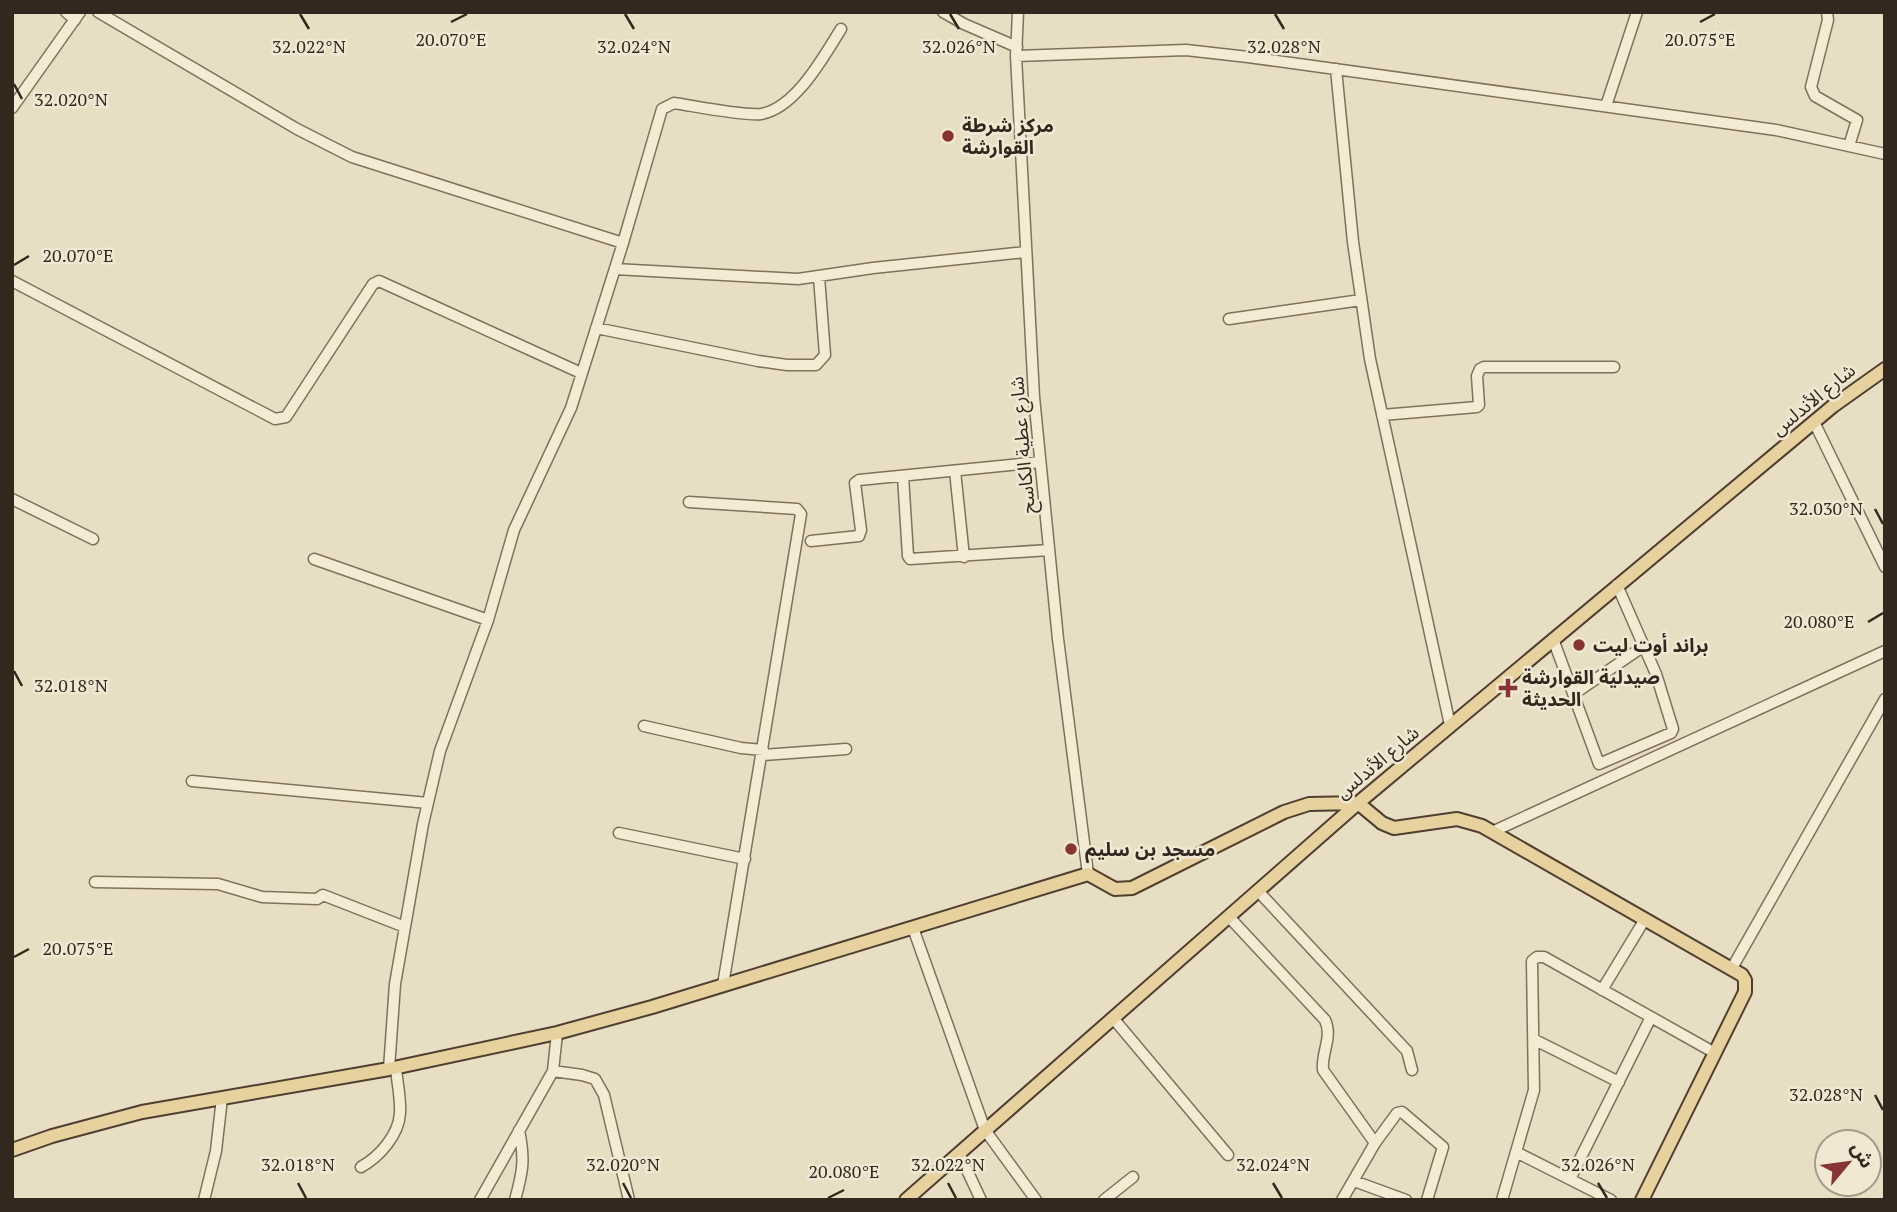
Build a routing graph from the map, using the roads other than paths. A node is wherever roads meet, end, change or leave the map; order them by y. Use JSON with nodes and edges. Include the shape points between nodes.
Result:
{"nodes":[{"id":1,"x":66,"y":12,"type":"edge"},
{"id":2,"x":98,"y":12,"type":"edge"},
{"id":3,"x":943,"y":12,"type":"edge"},
{"id":4,"x":1018,"y":12,"type":"edge"},
{"id":5,"x":1637,"y":12,"type":"edge"},
{"id":6,"x":1827,"y":12,"type":"edge"},
{"id":7,"x":78,"y":16,"type":"edge"},
{"id":8,"x":841,"y":29,"type":"dead end"},
{"id":9,"x":1017,"y":52,"type":"junction"},
{"id":10,"x":1336,"y":69,"type":"junction"},
{"id":11,"x":1606,"y":106,"type":"junction"},
{"id":12,"x":12,"y":108,"type":"edge"},
{"id":13,"x":1849,"y":146,"type":"junction"},
{"id":14,"x":1885,"y":154,"type":"edge"},
{"id":15,"x":623,"y":243,"type":"junction"},
{"id":16,"x":1026,"y":252,"type":"junction"},
{"id":17,"x":615,"y":269,"type":"junction"},
{"id":18,"x":819,"y":277,"type":"junction"},
{"id":19,"x":12,"y":281,"type":"edge"},
{"id":20,"x":1361,"y":300,"type":"junction"},
{"id":21,"x":1229,"y":319,"type":"dead end"},
{"id":22,"x":596,"y":328,"type":"junction"},
{"id":23,"x":1614,"y":366,"type":"dead end"},
{"id":24,"x":1885,"y":369,"type":"edge"},
{"id":25,"x":581,"y":373,"type":"junction"},
{"id":26,"x":1382,"y":415,"type":"junction"},
{"id":27,"x":1814,"y":422,"type":"junction"},
{"id":28,"x":1040,"y":461,"type":"junction"},
{"id":29,"x":955,"y":471,"type":"junction"},
{"id":30,"x":903,"y":476,"type":"junction"},
{"id":31,"x":12,"y":499,"type":"edge"},
{"id":32,"x":690,"y":502,"type":"dead end"},
{"id":33,"x":93,"y":539,"type":"dead end"},
{"id":34,"x":811,"y":541,"type":"dead end"},
{"id":35,"x":1049,"y":550,"type":"junction"},
{"id":36,"x":964,"y":557,"type":"junction"},
{"id":37,"x":314,"y":559,"type":"dead end"},
{"id":38,"x":1885,"y":566,"type":"edge"},
{"id":39,"x":1617,"y":585,"type":"junction"},
{"id":40,"x":488,"y":620,"type":"junction"},
{"id":41,"x":1553,"y":639,"type":"junction"},
{"id":42,"x":1644,"y":646,"type":"junction"},
{"id":43,"x":1885,"y":651,"type":"edge"},
{"id":44,"x":1574,"y":694,"type":"junction"},
{"id":45,"x":1885,"y":699,"type":"edge"},
{"id":46,"x":1450,"y":725,"type":"junction"},
{"id":47,"x":644,"y":726,"type":"dead end"},
{"id":48,"x":846,"y":749,"type":"dead end"},
{"id":49,"x":763,"y":752,"type":"junction"},
{"id":50,"x":192,"y":781,"type":"dead end"},
{"id":51,"x":428,"y":803,"type":"junction"},
{"id":52,"x":1358,"y":803,"type":"junction"},
{"id":53,"x":1492,"y":832,"type":"junction"},
{"id":54,"x":619,"y":833,"type":"dead end"},
{"id":55,"x":745,"y":859,"type":"junction"},
{"id":56,"x":1088,"y":874,"type":"junction"},
{"id":57,"x":95,"y":882,"type":"dead end"},
{"id":58,"x":1258,"y":891,"type":"junction"},
{"id":59,"x":1229,"y":917,"type":"junction"},
{"id":60,"x":1645,"y":919,"type":"junction"},
{"id":61,"x":405,"y":927,"type":"junction"},
{"id":62,"x":913,"y":928,"type":"junction"},
{"id":63,"x":1732,"y":968,"type":"junction"},
{"id":64,"x":723,"y":985,"type":"junction"},
{"id":65,"x":1602,"y":990,"type":"junction"},
{"id":66,"x":1651,"y":1017,"type":"junction"},
{"id":67,"x":1113,"y":1018,"type":"junction"},
{"id":68,"x":557,"y":1033,"type":"junction"},
{"id":69,"x":1535,"y":1040,"type":"junction"},
{"id":70,"x":1715,"y":1053,"type":"junction"},
{"id":71,"x":392,"y":1068,"type":"junction"},
{"id":72,"x":1412,"y":1070,"type":"dead end"},
{"id":73,"x":553,"y":1071,"type":"junction"},
{"id":74,"x":1619,"y":1082,"type":"junction"},
{"id":75,"x":222,"y":1098,"type":"junction"},
{"id":76,"x":519,"y":1130,"type":"junction"},
{"id":77,"x":985,"y":1130,"type":"junction"},
{"id":78,"x":1375,"y":1143,"type":"junction"},
{"id":79,"x":12,"y":1150,"type":"edge"},
{"id":80,"x":1516,"y":1152,"type":"junction"},
{"id":81,"x":959,"y":1153,"type":"junction"},
{"id":82,"x":1227,"y":1155,"type":"dead end"},
{"id":83,"x":361,"y":1167,"type":"dead end"},
{"id":84,"x":1133,"y":1177,"type":"dead end"},
{"id":85,"x":1570,"y":1179,"type":"junction"},
{"id":86,"x":1354,"y":1181,"type":"junction"},
{"id":87,"x":204,"y":1200,"type":"edge"},
{"id":88,"x":480,"y":1200,"type":"edge"},
{"id":89,"x":515,"y":1200,"type":"edge"},
{"id":90,"x":629,"y":1200,"type":"edge"},
{"id":91,"x":906,"y":1200,"type":"edge"},
{"id":92,"x":981,"y":1200,"type":"edge"},
{"id":93,"x":1036,"y":1200,"type":"edge"},
{"id":94,"x":1104,"y":1200,"type":"edge"},
{"id":95,"x":1342,"y":1200,"type":"edge"},
{"id":96,"x":1406,"y":1200,"type":"edge"},
{"id":97,"x":1427,"y":1200,"type":"edge"},
{"id":98,"x":1502,"y":1200,"type":"edge"},
{"id":99,"x":1611,"y":1200,"type":"edge"},
{"id":100,"x":1642,"y":1200,"type":"edge"}],
"edges":[{"from":1,"to":7,"type":"street"},
{"from":2,"to":15,"type":"street","via":[[352,157]]},
{"from":3,"to":9,"type":"street"},
{"from":4,"to":9,"type":"street","name":"شارع عطية الكاسح"},
{"from":5,"to":11,"type":"street"},
{"from":6,"to":13,"type":"street","via":[[1811,87],[1815,96],[1857,120]]},
{"from":7,"to":12,"type":"street"},
{"from":8,"to":15,"type":"street","via":[[782,106],[759,114],[674,103],[662,109]]},
{"from":9,"to":10,"type":"street","via":[[1186,50]]},
{"from":9,"to":16,"type":"street","name":"شارع عطية الكاسح"},
{"from":10,"to":11,"type":"street"},
{"from":10,"to":20,"type":"street"},
{"from":11,"to":13,"type":"street","via":[[1776,130]]},
{"from":13,"to":14,"type":"street"},
{"from":15,"to":17,"type":"street"},
{"from":16,"to":18,"type":"street"},
{"from":16,"to":28,"type":"street","name":"شارع عطية الكاسح"},
{"from":17,"to":18,"type":"street"},
{"from":17,"to":22,"type":"street"},
{"from":18,"to":22,"type":"street","via":[[825,355],[816,365],[758,361]]},
{"from":19,"to":25,"type":"street","via":[[275,419],[286,416],[379,281]]},
{"from":20,"to":21,"type":"street"},
{"from":20,"to":26,"type":"street"},
{"from":22,"to":25,"type":"street"},
{"from":23,"to":26,"type":"street","via":[[1484,367],[1477,376],[1477,407]]},
{"from":24,"to":27,"type":"main road","name":"شارع الأندلس"},
{"from":25,"to":40,"type":"street","via":[[572,408],[514,530]]},
{"from":26,"to":46,"type":"street"},
{"from":27,"to":38,"type":"street"},
{"from":27,"to":39,"type":"main road","name":"شارع الأندلس"},
{"from":28,"to":29,"type":"street"},
{"from":28,"to":35,"type":"street","name":"شارع عطية الكاسح"},
{"from":29,"to":30,"type":"street"},
{"from":29,"to":36,"type":"street"},
{"from":30,"to":34,"type":"street","via":[[855,483],[859,536]]},
{"from":30,"to":36,"type":"street","via":[[910,559]]},
{"from":31,"to":33,"type":"street"},
{"from":32,"to":49,"type":"street","via":[[797,509],[801,514]]},
{"from":35,"to":36,"type":"street"},
{"from":35,"to":56,"type":"street","name":"شارع عطية الكاسح"},
{"from":37,"to":40,"type":"street"},
{"from":39,"to":41,"type":"main road","name":"شارع الأندلس"},
{"from":39,"to":42,"type":"street"},
{"from":40,"to":51,"type":"street","via":[[440,751]]},
{"from":41,"to":44,"type":"street"},
{"from":41,"to":46,"type":"main road","name":"شارع الأندلس"},
{"from":42,"to":44,"type":"street"},
{"from":42,"to":44,"type":"street","via":[[1657,674],[1671,733],[1601,765]]},
{"from":43,"to":53,"type":"street"},
{"from":45,"to":63,"type":"street"},
{"from":46,"to":52,"type":"main road","name":"شارع الأندلس"},
{"from":47,"to":49,"type":"street"},
{"from":48,"to":49,"type":"street"},
{"from":49,"to":55,"type":"street"},
{"from":50,"to":51,"type":"street"},
{"from":51,"to":61,"type":"street"},
{"from":52,"to":53,"type":"main road","via":[[1394,828],[1457,819]]},
{"from":52,"to":56,"type":"main road","via":[[1309,804],[1284,812],[1132,888],[1115,889]]},
{"from":52,"to":58,"type":"main road","name":"شارع الأندلس"},
{"from":53,"to":60,"type":"main road"},
{"from":54,"to":55,"type":"street"},
{"from":55,"to":64,"type":"street"},
{"from":56,"to":62,"type":"main road"},
{"from":57,"to":61,"type":"street","via":[[218,884],[268,898],[317,899],[323,895]]},
{"from":58,"to":59,"type":"main road","name":"شارع الأندلس"},
{"from":58,"to":72,"type":"street","via":[[1407,1051]]},
{"from":59,"to":67,"type":"main road","name":"شارع الأندلس"},
{"from":59,"to":78,"type":"street","via":[[1325,1020],[1329,1028],[1323,1070]]},
{"from":60,"to":63,"type":"main road"},
{"from":60,"to":65,"type":"street"},
{"from":61,"to":71,"type":"street","via":[[395,984]]},
{"from":62,"to":64,"type":"main road"},
{"from":62,"to":77,"type":"street"},
{"from":63,"to":70,"type":"main road","via":[[1745,980],[1745,992]]},
{"from":64,"to":68,"type":"main road"},
{"from":65,"to":66,"type":"street"},
{"from":65,"to":69,"type":"street","via":[[1537,957],[1532,961]]},
{"from":66,"to":70,"type":"street"},
{"from":66,"to":74,"type":"street"},
{"from":67,"to":77,"type":"main road","name":"شارع الأندلس"},
{"from":67,"to":82,"type":"street"},
{"from":68,"to":71,"type":"main road"},
{"from":68,"to":73,"type":"street"},
{"from":69,"to":74,"type":"street"},
{"from":69,"to":80,"type":"street","via":[[1534,1090]]},
{"from":70,"to":100,"type":"main road"},
{"from":71,"to":75,"type":"main road"},
{"from":71,"to":83,"type":"street","via":[[401,1112],[398,1124],[380,1154]]},
{"from":73,"to":76,"type":"street"},
{"from":73,"to":90,"type":"street","via":[[595,1079],[604,1095]]},
{"from":74,"to":85,"type":"street"},
{"from":75,"to":79,"type":"main road","via":[[103,1121]]},
{"from":75,"to":87,"type":"street"},
{"from":76,"to":88,"type":"street"},
{"from":76,"to":89,"type":"street","via":[[523,1171]]},
{"from":77,"to":81,"type":"main road","name":"شارع الأندلس"},
{"from":77,"to":93,"type":"street"},
{"from":78,"to":86,"type":"street"},
{"from":78,"to":97,"type":"street","via":[[1402,1112],[1442,1144],[1444,1151]]},
{"from":80,"to":85,"type":"street"},
{"from":80,"to":98,"type":"street"},
{"from":81,"to":91,"type":"main road","name":"شارع الأندلس"},
{"from":81,"to":92,"type":"street"},
{"from":84,"to":94,"type":"street"},
{"from":85,"to":99,"type":"street"},
{"from":86,"to":95,"type":"street"},
{"from":86,"to":96,"type":"street"}]}
